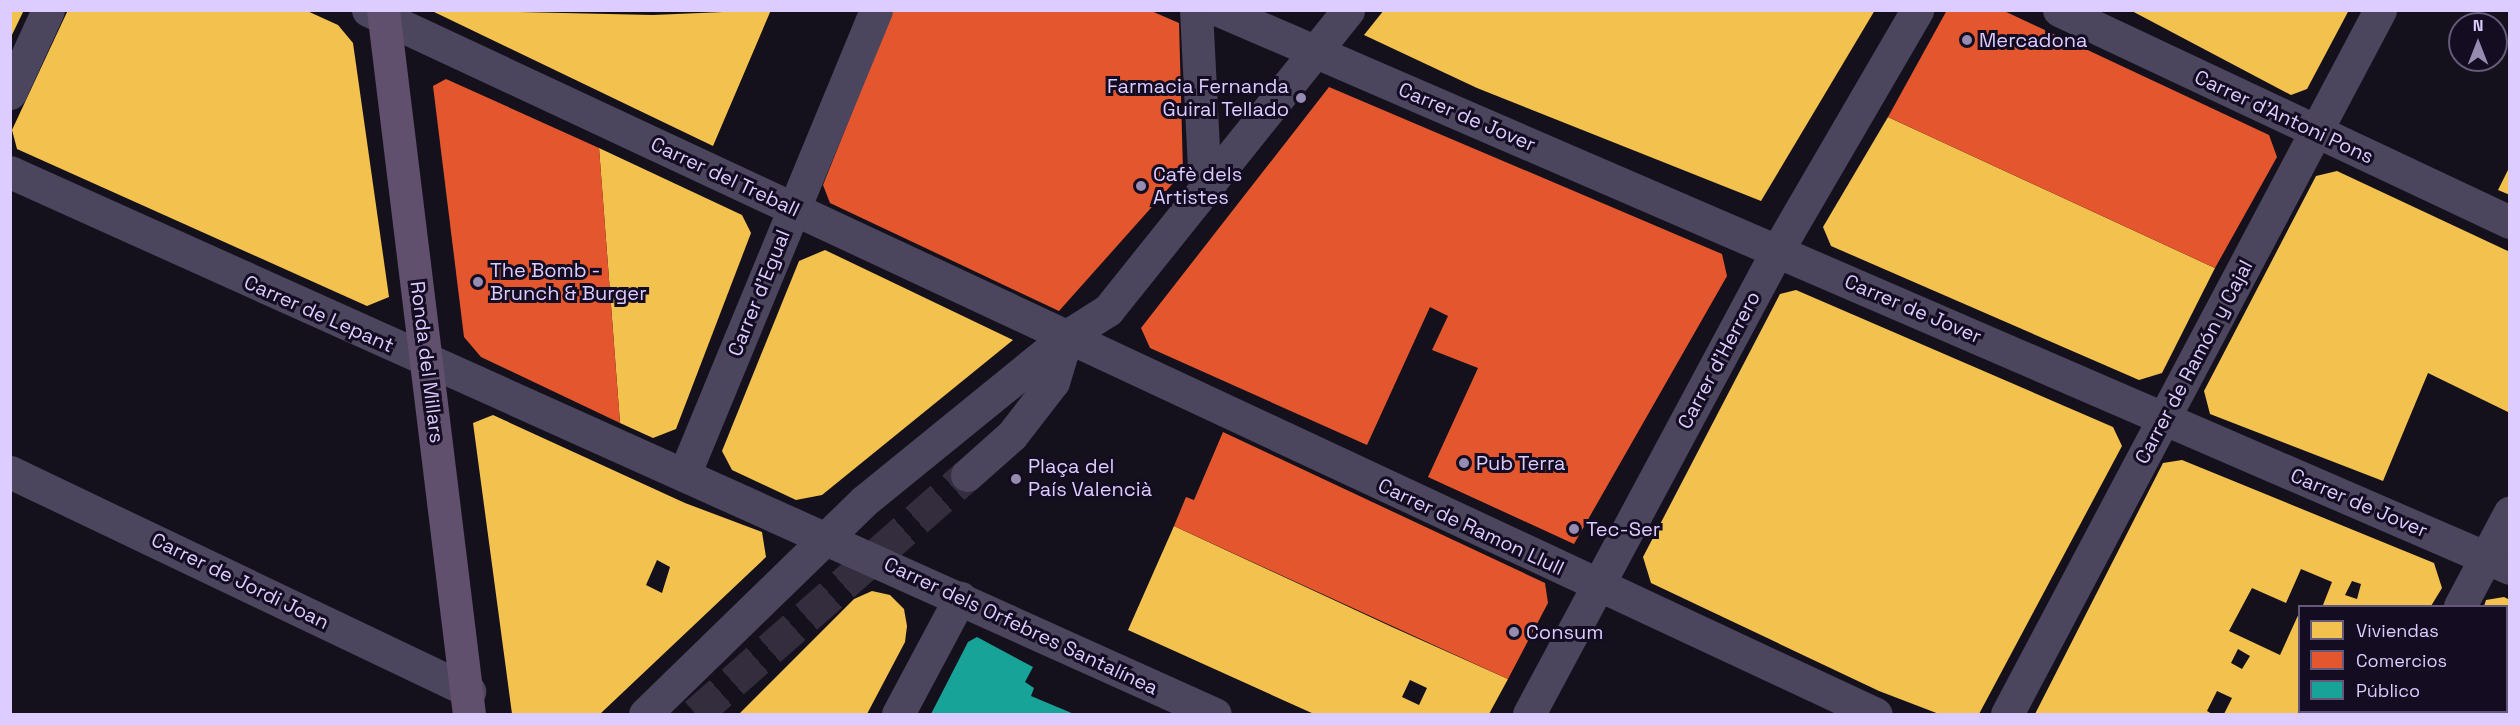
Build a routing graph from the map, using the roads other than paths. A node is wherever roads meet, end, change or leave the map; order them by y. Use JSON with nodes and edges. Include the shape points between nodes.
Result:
{"nodes":[{"id":1,"x":48,"y":10,"type":"edge"},
{"id":2,"x":876,"y":10,"type":"edge"},
{"id":3,"x":1196,"y":10,"type":"edge"},
{"id":4,"x":1219,"y":10,"type":"edge"},
{"id":5,"x":1348,"y":10,"type":"edge"},
{"id":6,"x":1917,"y":10,"type":"edge"},
{"id":7,"x":2059,"y":10,"type":"edge"},
{"id":8,"x":2380,"y":10,"type":"edge"},
{"id":9,"x":378,"y":13,"type":"edge"},
{"id":10,"x":1316,"y":51,"type":"junction"},
{"id":11,"x":10,"y":93,"type":"edge"},
{"id":12,"x":2316,"y":131,"type":"junction"},
{"id":13,"x":10,"y":172,"type":"edge"},
{"id":14,"x":1205,"y":190,"type":"junction"},
{"id":15,"x":794,"y":209,"type":"junction"},
{"id":16,"x":2510,"y":222,"type":"edge"},
{"id":17,"x":1777,"y":251,"type":"junction"},
{"id":18,"x":1067,"y":336,"type":"junction"},
{"id":19,"x":427,"y":360,"type":"junction"},
{"id":20,"x":2164,"y":418,"type":"junction"},
{"id":21,"x":10,"y":472,"type":"edge"},
{"id":22,"x":684,"y":475,"type":"junction"},
{"id":23,"x":967,"y":475,"type":"tunnel mouth"},
{"id":24,"x":2510,"y":512,"type":"edge"},
{"id":25,"x":828,"y":537,"type":"junction"},
{"id":26,"x":2498,"y":563,"type":"edge"},
{"id":27,"x":1597,"y":587,"type":"junction"},
{"id":28,"x":960,"y":598,"type":"junction"},
{"id":29,"x":2461,"y":605,"type":"edge"},
{"id":30,"x":469,"y":703,"type":"edge"},
{"id":31,"x":645,"y":714,"type":"edge"},
{"id":32,"x":898,"y":714,"type":"edge"},
{"id":33,"x":1215,"y":714,"type":"edge"},
{"id":34,"x":1529,"y":714,"type":"edge"},
{"id":35,"x":1876,"y":714,"type":"edge"},
{"id":36,"x":2007,"y":714,"type":"edge"}],
"edges":[{"from":1,"to":11,"type":"street"},
{"from":2,"to":15,"type":"street","name":"Carrer d'Egual"},
{"from":3,"to":14,"type":"street"},
{"from":4,"to":10,"type":"street","name":"Carrer de Jover"},
{"from":5,"to":10,"type":"street"},
{"from":6,"to":17,"type":"street","name":"Carrer d'Herrero"},
{"from":7,"to":12,"type":"street","name":"Carrer d'Antoni Pons"},
{"from":8,"to":12,"type":"street","name":"Carrer de Ramón y Cajal"},
{"from":9,"to":15,"type":"street","name":"Carrer del Treball"},
{"from":9,"to":19,"type":"main road","name":"Ronda del Millars"},
{"from":10,"to":14,"type":"street"},
{"from":10,"to":17,"type":"street","name":"Carrer de Jover"},
{"from":12,"to":16,"type":"street","name":"Carrer d'Antoni Pons"},
{"from":12,"to":20,"type":"street","name":"Carrer de Ramón y Cajal"},
{"from":13,"to":19,"type":"street","name":"Carrer de Lepant"},
{"from":14,"to":18,"type":"street","via":[[1108,310]]},
{"from":15,"to":18,"type":"street","name":"Carrer del Treball"},
{"from":15,"to":22,"type":"street","name":"Carrer d'Egual"},
{"from":17,"to":20,"type":"street","name":"Carrer de Jover"},
{"from":17,"to":27,"type":"street","name":"Carrer d'Herrero"},
{"from":18,"to":23,"type":"street","via":[[1053,382],[1012,435]]},
{"from":18,"to":25,"type":"street","via":[[864,501]]},
{"from":18,"to":27,"type":"street","name":"Carrer de Ramon Llull"},
{"from":19,"to":22,"type":"street","name":"Carrer de Lepant"},
{"from":19,"to":30,"type":"main road","name":"Ronda del Millars"},
{"from":20,"to":26,"type":"street","name":"Carrer de Jover"},
{"from":20,"to":36,"type":"street","name":"Carrer de Ramón y Cajal"},
{"from":21,"to":30,"type":"street","name":"Carrer de Jordi Joan"},
{"from":22,"to":25,"type":"street","name":"Carrer de Lepant"},
{"from":24,"to":26,"type":"street"},
{"from":25,"to":28,"type":"street","name":"Carrer dels Orfebres Santalínea"},
{"from":25,"to":31,"type":"street"},
{"from":26,"to":29,"type":"street"},
{"from":27,"to":34,"type":"street","name":"Carrer d'Herrero"},
{"from":27,"to":35,"type":"street","name":"Carrer de Ramon Llull"},
{"from":28,"to":32,"type":"street"},
{"from":28,"to":33,"type":"street","name":"Carrer dels Orfebres Santalínea"}]}
